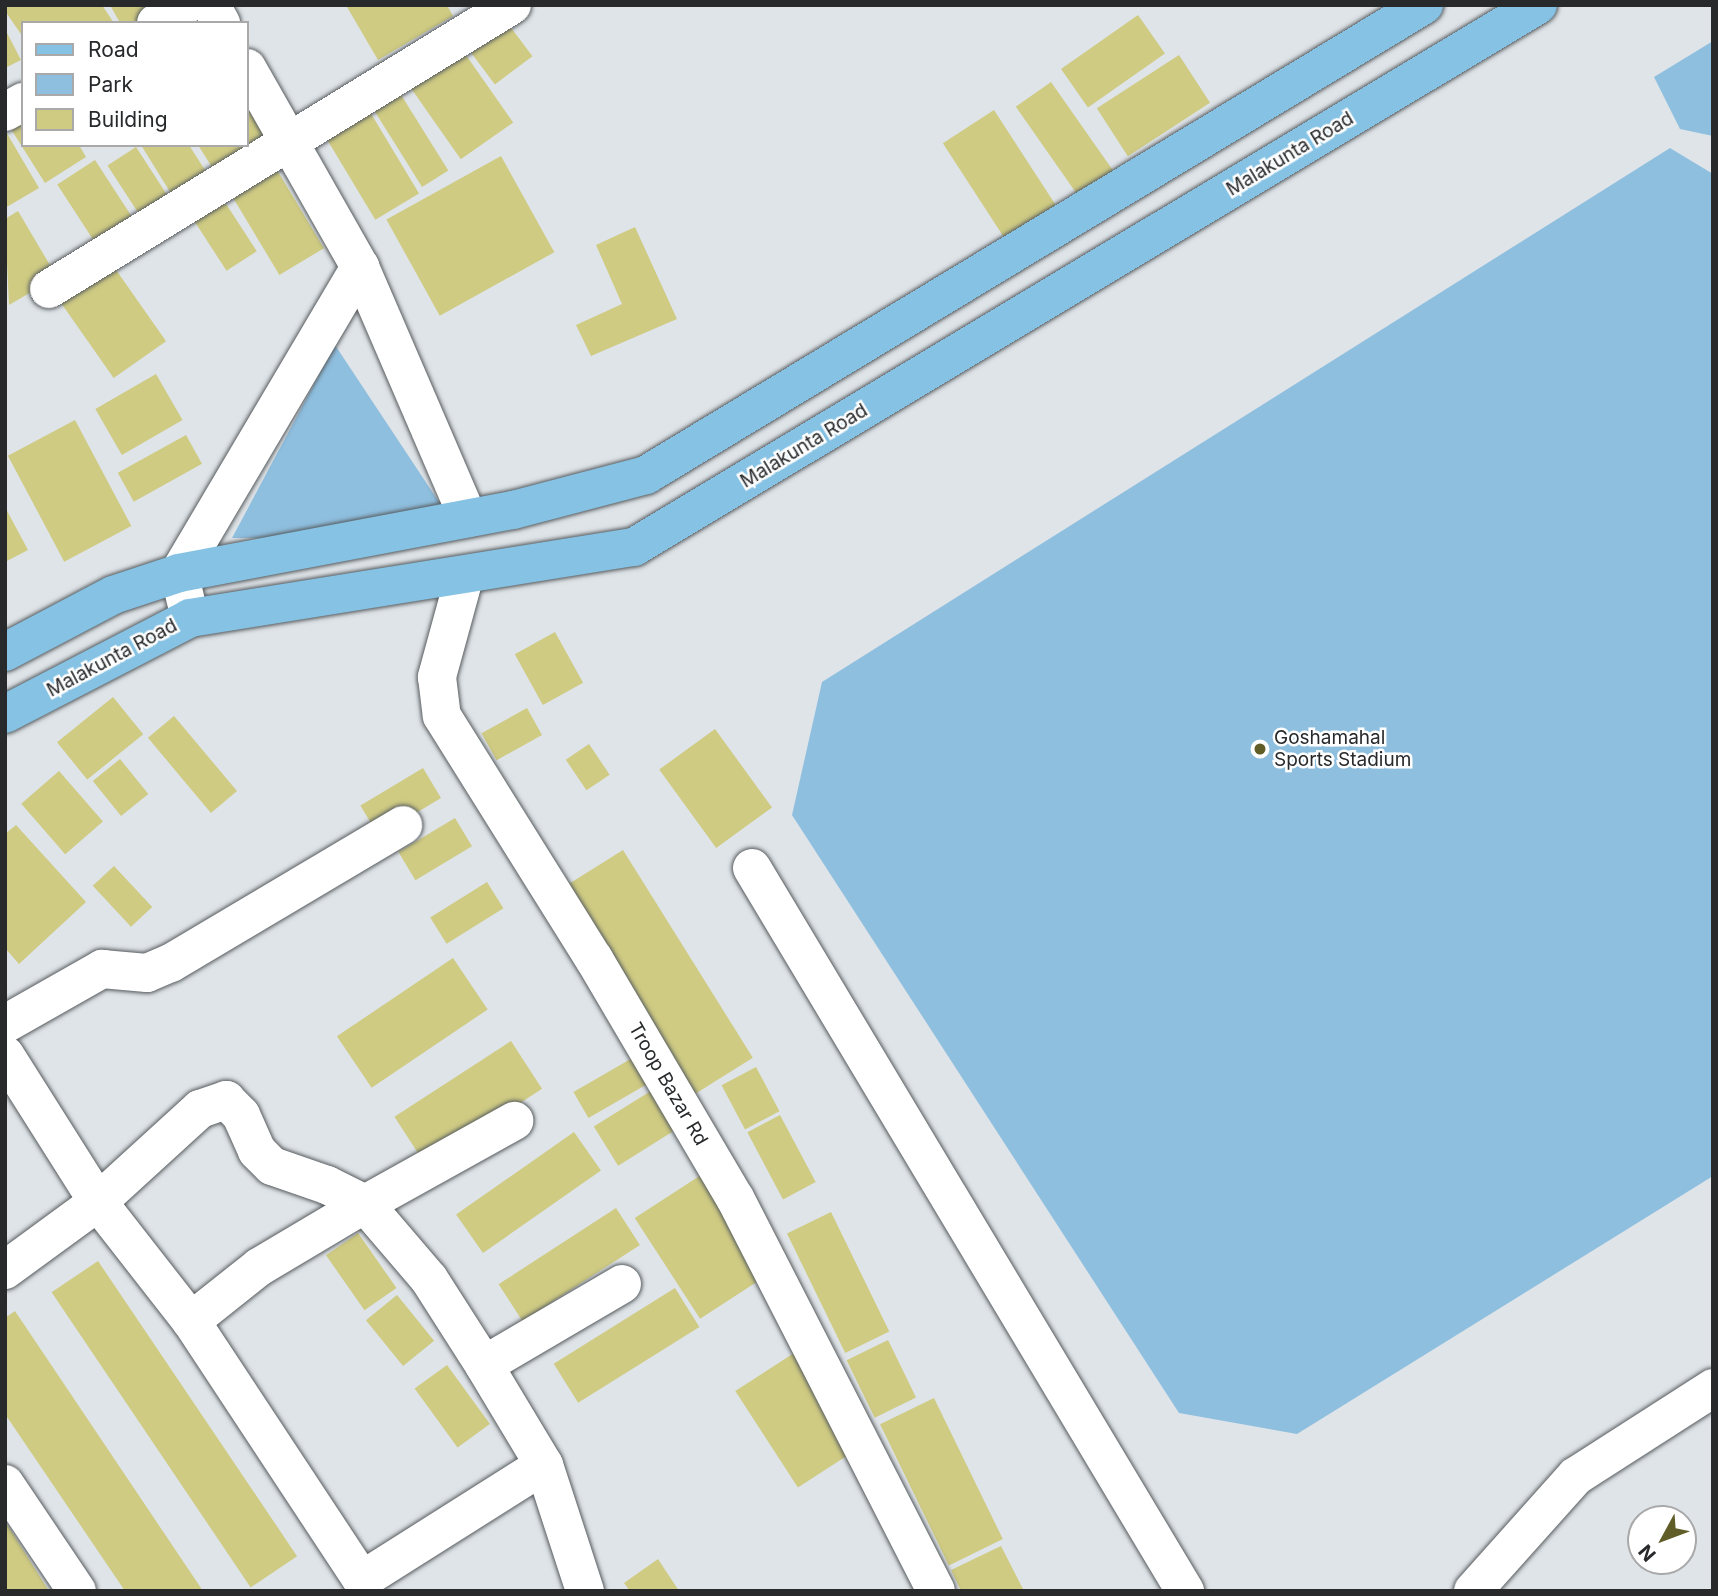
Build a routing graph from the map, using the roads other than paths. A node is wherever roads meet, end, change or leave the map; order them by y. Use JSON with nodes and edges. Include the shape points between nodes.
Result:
{"nodes":[{"id":1,"x":186,"y":5,"type":"edge"},
{"id":2,"x":211,"y":5,"type":"edge"},
{"id":3,"x":512,"y":5,"type":"edge"},
{"id":4,"x":1424,"y":5,"type":"edge"},
{"id":5,"x":1538,"y":5,"type":"edge"},
{"id":6,"x":159,"y":21,"type":"edge"},
{"id":7,"x":220,"y":21,"type":"edge"},
{"id":8,"x":248,"y":70,"type":"edge"},
{"id":9,"x":21,"y":103,"type":"edge"},
{"id":10,"x":5,"y":112,"type":"edge"},
{"id":11,"x":288,"y":140,"type":"junction"},
{"id":12,"x":360,"y":267,"type":"junction"},
{"id":13,"x":49,"y":289,"type":"dead end"},
{"id":14,"x":468,"y":518,"type":"junction"},
{"id":15,"x":179,"y":573,"type":"junction"},
{"id":16,"x":464,"y":578,"type":"junction"},
{"id":17,"x":190,"y":618,"type":"junction"},
{"id":18,"x":5,"y":652,"type":"edge"},
{"id":19,"x":5,"y":714,"type":"edge"},
{"id":20,"x":403,"y":825,"type":"dead end"},
{"id":21,"x":752,"y":869,"type":"dead end"},
{"id":22,"x":5,"y":1024,"type":"edge"},
{"id":23,"x":5,"y":1055,"type":"edge"},
{"id":24,"x":514,"y":1121,"type":"dead end"},
{"id":25,"x":98,"y":1202,"type":"junction"},
{"id":26,"x":365,"y":1204,"type":"junction"},
{"id":27,"x":5,"y":1270,"type":"edge"},
{"id":28,"x":622,"y":1284,"type":"dead end"},
{"id":29,"x":191,"y":1321,"type":"junction"},
{"id":30,"x":484,"y":1365,"type":"junction"},
{"id":31,"x":1713,"y":1388,"type":"edge"},
{"id":32,"x":544,"y":1465,"type":"junction"},
{"id":33,"x":5,"y":1484,"type":"edge"},
{"id":34,"x":1492,"y":1583,"type":"edge"},
{"id":35,"x":354,"y":1585,"type":"edge"},
{"id":36,"x":77,"y":1591,"type":"edge"},
{"id":37,"x":585,"y":1591,"type":"edge"},
{"id":38,"x":936,"y":1591,"type":"edge"},
{"id":39,"x":1185,"y":1591,"type":"edge"}],
"edges":[{"from":1,"to":6,"type":"street"},
{"from":2,"to":7,"type":"street"},
{"from":3,"to":11,"type":"street"},
{"from":4,"to":14,"type":"main road","via":[[646,475]]},
{"from":5,"to":16,"type":"main road","name":"Malakunta Road","via":[[634,547]]},
{"from":8,"to":11,"type":"street"},
{"from":9,"to":10,"type":"street"},
{"from":11,"to":12,"type":"street"},
{"from":11,"to":13,"type":"street"},
{"from":12,"to":14,"type":"street"},
{"from":12,"to":15,"type":"street"},
{"from":14,"to":15,"type":"main road"},
{"from":15,"to":17,"type":"street"},
{"from":15,"to":18,"type":"main road","via":[[113,595]]},
{"from":16,"to":17,"type":"main road","name":"Malakunta Road"},
{"from":16,"to":38,"type":"street","name":"Troop Bazar Rd","via":[[438,677],[442,716],[594,959],[735,1198]]},
{"from":17,"to":19,"type":"main road","name":"Malakunta Road"},
{"from":20,"to":22,"type":"street","via":[[171,963],[147,973],[102,969]]},
{"from":21,"to":39,"type":"street"},
{"from":23,"to":25,"type":"street"},
{"from":24,"to":26,"type":"street"},
{"from":25,"to":26,"type":"street","via":[[201,1110],[226,1100],[241,1115],[257,1151],[272,1166]]},
{"from":25,"to":27,"type":"street"},
{"from":25,"to":29,"type":"street"},
{"from":26,"to":29,"type":"street","via":[[259,1267]]},
{"from":26,"to":30,"type":"street","via":[[429,1279]]},
{"from":28,"to":30,"type":"street"},
{"from":29,"to":35,"type":"street"},
{"from":30,"to":32,"type":"street"},
{"from":31,"to":34,"type":"street","via":[[1576,1476]]},
{"from":32,"to":35,"type":"street"},
{"from":32,"to":37,"type":"street"},
{"from":33,"to":36,"type":"street"}]}
